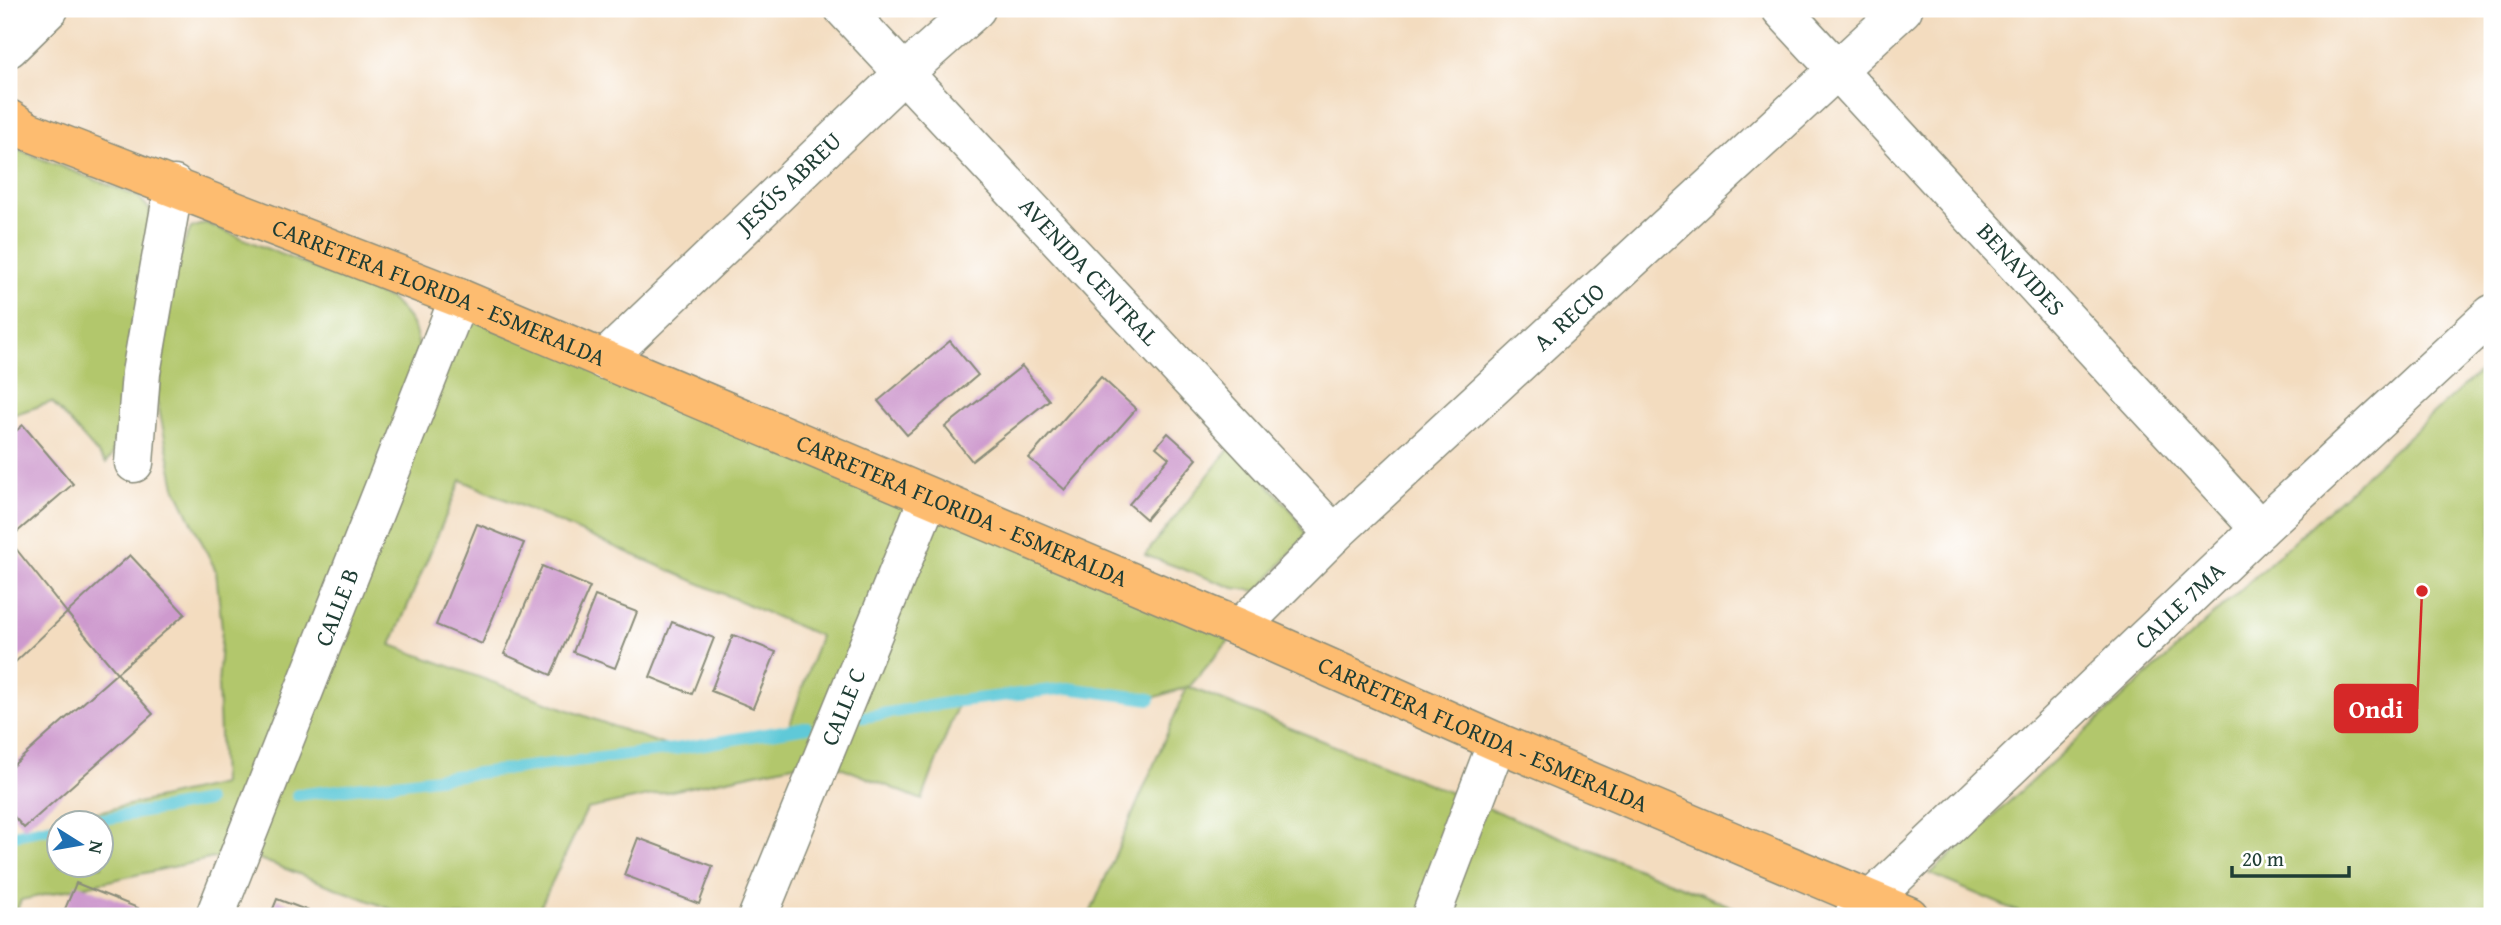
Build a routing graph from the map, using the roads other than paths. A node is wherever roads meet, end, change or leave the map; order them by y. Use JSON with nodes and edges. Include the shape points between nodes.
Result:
{"nodes":[{"id":1,"x":49,"y":9,"type":"edge"},
{"id":2,"x":844,"y":9,"type":"edge"},
{"id":3,"x":976,"y":9,"type":"edge"},
{"id":4,"x":1781,"y":9,"type":"edge"},
{"id":5,"x":1903,"y":9,"type":"edge"},
{"id":6,"x":9,"y":48,"type":"edge"},
{"id":7,"x":1838,"y":69,"type":"junction"},
{"id":8,"x":904,"y":73,"type":"junction"},
{"id":9,"x":9,"y":119,"type":"edge"},
{"id":10,"x":174,"y":185,"type":"junction"},
{"id":11,"x":459,"y":298,"type":"junction"},
{"id":12,"x":2492,"y":314,"type":"edge"},
{"id":13,"x":604,"y":360,"type":"junction"},
{"id":14,"x":134,"y":463,"type":"dead end"},
{"id":15,"x":928,"y":499,"type":"junction"},
{"id":16,"x":2260,"y":529,"type":"junction"},
{"id":17,"x":1334,"y":534,"type":"junction"},
{"id":18,"x":1240,"y":628,"type":"junction"},
{"id":19,"x":1497,"y":743,"type":"junction"},
{"id":20,"x":1861,"y":909,"type":"edge"},
{"id":21,"x":215,"y":916,"type":"edge"},
{"id":22,"x":758,"y":916,"type":"edge"},
{"id":23,"x":1431,"y":916,"type":"edge"},
{"id":24,"x":1909,"y":916,"type":"edge"}],
"edges":[{"from":1,"to":6,"type":"street"},
{"from":2,"to":8,"type":"street","name":"AVENIDA CENTRAL"},
{"from":3,"to":8,"type":"street","name":"JESÚS ABREU"},
{"from":4,"to":7,"type":"street","name":"BENAVIDES"},
{"from":5,"to":7,"type":"street","name":"A. RECIO"},
{"from":7,"to":16,"type":"street","name":"BENAVIDES"},
{"from":7,"to":17,"type":"street","name":"A. RECIO"},
{"from":8,"to":13,"type":"street","name":"JESÚS ABREU"},
{"from":8,"to":17,"type":"street","name":"AVENIDA CENTRAL"},
{"from":9,"to":10,"type":"main road","name":"CARRETERA FLORIDA - ESMERALDA","via":[[28,131]]},
{"from":10,"to":11,"type":"main road","name":"CARRETERA FLORIDA - ESMERALDA"},
{"from":10,"to":14,"type":"street","via":[[141,373]]},
{"from":11,"to":13,"type":"main road","name":"CARRETERA FLORIDA - ESMERALDA"},
{"from":11,"to":21,"type":"street","name":"CALLE B"},
{"from":12,"to":16,"type":"street","name":"CALLE 7MA"},
{"from":13,"to":15,"type":"main road","name":"CARRETERA FLORIDA - ESMERALDA"},
{"from":15,"to":18,"type":"main road","name":"CARRETERA FLORIDA - ESMERALDA"},
{"from":15,"to":22,"type":"street","name":"CALLE C"},
{"from":16,"to":20,"type":"street","name":"CALLE 7MA"},
{"from":17,"to":18,"type":"street","name":"A. RECIO"},
{"from":18,"to":19,"type":"main road","name":"CARRETERA FLORIDA - ESMERALDA"},
{"from":19,"to":20,"type":"main road","name":"CARRETERA FLORIDA - ESMERALDA"},
{"from":19,"to":23,"type":"street"},
{"from":20,"to":24,"type":"main road","name":"CARRETERA FLORIDA - ESMERALDA"}]}
